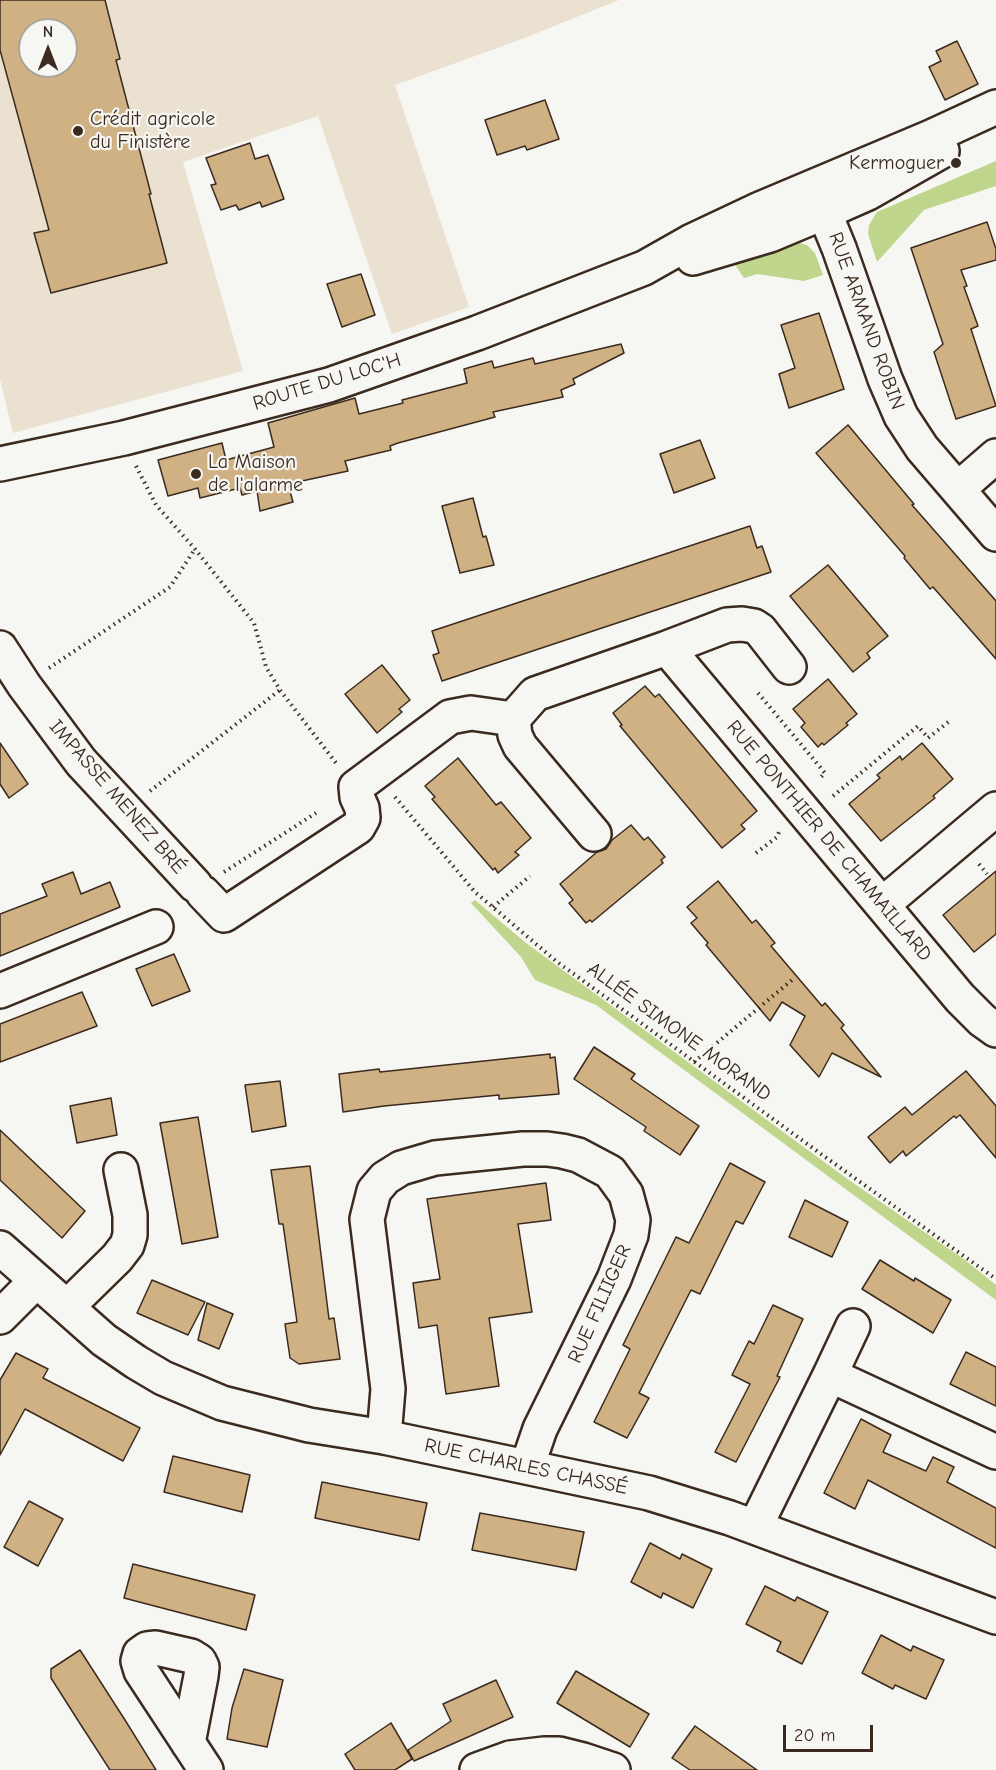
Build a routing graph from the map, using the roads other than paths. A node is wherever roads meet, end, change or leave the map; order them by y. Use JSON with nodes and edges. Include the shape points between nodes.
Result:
{"nodes":[{"id":1,"x":996,"y":107,"type":"edge"},
{"id":2,"x":996,"y":124,"type":"edge"},
{"id":3,"x":819,"y":199,"type":"junction"},
{"id":4,"x":996,"y":456,"type":"edge"},
{"id":5,"x":0,"y":464,"type":"edge"},
{"id":6,"x":958,"y":489,"type":"junction"},
{"id":7,"x":996,"y":534,"type":"edge"},
{"id":8,"x":0,"y":648,"type":"edge"},
{"id":9,"x":667,"y":648,"type":"junction"},
{"id":10,"x":789,"y":667,"type":"road end"},
{"id":11,"x":513,"y":719,"type":"junction"},
{"id":12,"x":996,"y":809,"type":"edge"},
{"id":13,"x":594,"y":834,"type":"dead end"},
{"id":14,"x":883,"y":904,"type":"junction"},
{"id":15,"x":156,"y":927,"type":"dead end"},
{"id":16,"x":0,"y":991,"type":"edge"},
{"id":17,"x":996,"y":1030,"type":"edge"},
{"id":18,"x":121,"y":1170,"type":"dead end"},
{"id":19,"x":0,"y":1248,"type":"edge"},
{"id":20,"x":36,"y":1281,"type":"junction"},
{"id":21,"x":67,"y":1307,"type":"junction"},
{"id":22,"x":0,"y":1317,"type":"edge"},
{"id":23,"x":853,"y":1326,"type":"dead end"},
{"id":24,"x":830,"y":1375,"type":"junction"},
{"id":25,"x":384,"y":1437,"type":"junction"},
{"id":26,"x":996,"y":1452,"type":"edge"},
{"id":27,"x":526,"y":1467,"type":"junction"},
{"id":28,"x":755,"y":1527,"type":"junction"},
{"id":29,"x":996,"y":1617,"type":"edge"},
{"id":30,"x":188,"y":1743,"type":"dead end"},
{"id":31,"x":206,"y":1770,"type":"edge"},
{"id":32,"x":477,"y":1770,"type":"edge"},
{"id":33,"x":613,"y":1770,"type":"edge"}],
"edges":[{"from":1,"to":3,"type":"street","name":"ROUTE DU LOC'H","via":[[931,137]]},
{"from":2,"to":3,"type":"street","name":"ROUTE DU LOC'H","via":[[868,193]]},
{"from":3,"to":5,"type":"street","name":"ROUTE DU LOC'H","via":[[748,242],[644,268],[379,369],[124,438]]},
{"from":3,"to":6,"type":"street","name":"RUE ARMAND ROBIN","via":[[892,399],[922,448]]},
{"from":4,"to":6,"type":"street"},
{"from":6,"to":7,"type":"street","name":"RUE ARMAND ROBIN"},
{"from":8,"to":11,"type":"street","name":"IMPASSE MENEZ BRÉ","via":[[81,762],[210,892],[358,827],[363,818],[357,797],[366,780],[450,717],[471,713]]},
{"from":9,"to":10,"type":"street","via":[[727,625],[742,624],[760,630]]},
{"from":9,"to":11,"type":"street","via":[[535,694]]},
{"from":9,"to":14,"type":"street","name":"RUE PONTHIER DE CHAMAILLARD"},
{"from":11,"to":13,"type":"street","via":[[520,746]]},
{"from":12,"to":14,"type":"street"},
{"from":14,"to":17,"type":"street","name":"RUE PONTHIER DE CHAMAILLARD","via":[[960,998]]},
{"from":15,"to":16,"type":"street"},
{"from":18,"to":21,"type":"street","via":[[130,1215],[127,1245]]},
{"from":19,"to":20,"type":"street","name":"RUE CHARLES CHASSÉ"},
{"from":20,"to":21,"type":"street","name":"RUE CHARLES CHASSÉ"},
{"from":20,"to":22,"type":"street"},
{"from":21,"to":25,"type":"street","name":"RUE CHARLES CHASSÉ","via":[[136,1362],[195,1393],[270,1416]]},
{"from":23,"to":24,"type":"street"},
{"from":24,"to":26,"type":"street"},
{"from":24,"to":28,"type":"street"},
{"from":25,"to":27,"type":"street","name":"RUE CHARLES CHASSÉ"},
{"from":25,"to":27,"type":"street","name":"RUE FILIIGER","via":[[388,1389],[367,1219],[374,1191],[401,1168],[435,1158],[524,1149],[562,1151],[610,1172],[626,1194],[633,1220],[614,1279],[540,1429]]},
{"from":27,"to":28,"type":"street","name":"RUE CHARLES CHASSÉ","via":[[649,1493]]},
{"from":28,"to":29,"type":"street","name":"RUE CHARLES CHASSÉ"},
{"from":30,"to":31,"type":"street"},
{"from":32,"to":33,"type":"street","via":[[510,1758],[544,1754],[559,1754]]}]}
